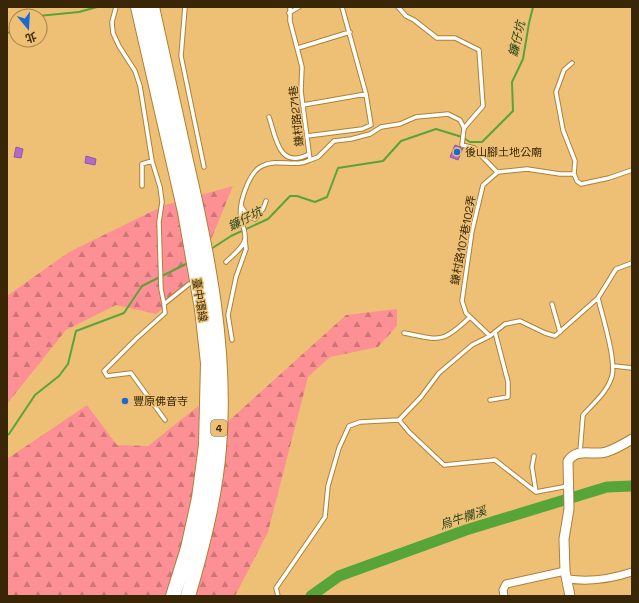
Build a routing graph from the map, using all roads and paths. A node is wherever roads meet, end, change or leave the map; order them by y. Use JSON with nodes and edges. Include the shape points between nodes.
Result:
{"nodes":[{"id":1,"x":116,"y":7,"type":"edge"},
{"id":2,"x":138,"y":7,"type":"edge"},
{"id":3,"x":152,"y":7,"type":"edge"},
{"id":4,"x":185,"y":7,"type":"edge"},
{"id":5,"x":290,"y":7,"type":"edge"},
{"id":6,"x":299,"y":7,"type":"edge"},
{"id":7,"x":342,"y":7,"type":"edge"},
{"id":8,"x":398,"y":7,"type":"edge"},
{"id":9,"x":289,"y":13,"type":"junction"},
{"id":10,"x":350,"y":32,"type":"junction"},
{"id":11,"x":298,"y":48,"type":"junction"},
{"id":12,"x":572,"y":63,"type":"dead end"},
{"id":13,"x":366,"y":94,"type":"junction"},
{"id":14,"x":303,"y":105,"type":"junction"},
{"id":15,"x":270,"y":117,"type":"dead end"},
{"id":16,"x":464,"y":128,"type":"junction"},
{"id":17,"x":307,"y":136,"type":"junction"},
{"id":18,"x":309,"y":154,"type":"junction"},
{"id":19,"x":310,"y":160,"type":"junction"},
{"id":20,"x":152,"y":161,"type":"junction"},
{"id":21,"x":204,"y":167,"type":"dead end"},
{"id":22,"x":632,"y":170,"type":"edge"},
{"id":23,"x":497,"y":172,"type":"junction"},
{"id":24,"x":574,"y":174,"type":"junction"},
{"id":25,"x":142,"y":186,"type":"dead end"},
{"id":26,"x":266,"y":201,"type":"dead end"},
{"id":27,"x":241,"y":206,"type":"junction"},
{"id":28,"x":245,"y":240,"type":"junction"},
{"id":29,"x":199,"y":256,"type":"junction"},
{"id":30,"x":226,"y":262,"type":"dead end"},
{"id":31,"x":632,"y":263,"type":"edge"},
{"id":32,"x":188,"y":284,"type":"dead end"},
{"id":33,"x":598,"y":298,"type":"junction"},
{"id":34,"x":164,"y":304,"type":"junction"},
{"id":35,"x":552,"y":304,"type":"dead end"},
{"id":36,"x":470,"y":317,"type":"junction"},
{"id":37,"x":495,"y":332,"type":"junction"},
{"id":38,"x":560,"y":332,"type":"junction"},
{"id":39,"x":404,"y":333,"type":"dead end"},
{"id":40,"x":490,"y":336,"type":"junction"},
{"id":41,"x":232,"y":340,"type":"dead end"},
{"id":42,"x":614,"y":366,"type":"junction"},
{"id":43,"x":632,"y":368,"type":"edge"},
{"id":44,"x":490,"y":400,"type":"dead end"},
{"id":45,"x":165,"y":420,"type":"dead end"},
{"id":46,"x":399,"y":420,"type":"junction"},
{"id":47,"x":632,"y":439,"type":"edge"},
{"id":48,"x":580,"y":452,"type":"junction"},
{"id":49,"x":534,"y":456,"type":"dead end"},
{"id":50,"x":569,"y":489,"type":"junction"},
{"id":51,"x":536,"y":492,"type":"junction"},
{"id":52,"x":632,"y":572,"type":"edge"},
{"id":53,"x":567,"y":575,"type":"junction"},
{"id":54,"x":173,"y":596,"type":"edge"},
{"id":55,"x":188,"y":596,"type":"edge"},
{"id":56,"x":278,"y":596,"type":"edge"},
{"id":57,"x":504,"y":596,"type":"edge"},
{"id":58,"x":570,"y":596,"type":"edge"}],
"edges":[{"from":1,"to":20,"type":"lane","via":[[112,22],[113,33],[135,71],[140,86]]},
{"from":2,"to":29,"type":"highway","name":"臺中環線","number":"4","via":[[184,212]]},
{"from":3,"to":29,"type":"highway","name":"臺中環線","number":"4"},
{"from":4,"to":21,"type":"lane","via":[[181,56]]},
{"from":5,"to":9,"type":"lane","name":"鎌村路271巷"},
{"from":6,"to":9,"type":"lane"},
{"from":7,"to":10,"type":"lane"},
{"from":8,"to":16,"type":"lane","via":[[406,16],[437,38],[454,38],[479,50],[483,106]]},
{"from":9,"to":11,"type":"lane","name":"鎌村路271巷"},
{"from":10,"to":11,"type":"lane"},
{"from":10,"to":13,"type":"lane"},
{"from":11,"to":14,"type":"lane","name":"鎌村路271巷","via":[[302,67],[300,92]]},
{"from":12,"to":24,"type":"lane","via":[[564,70],[556,92],[563,130],[575,161]]},
{"from":13,"to":14,"type":"lane"},
{"from":13,"to":17,"type":"lane","via":[[371,126]]},
{"from":14,"to":17,"type":"lane","name":"鎌村路271巷"},
{"from":15,"to":18,"type":"lane","via":[[277,144],[284,155],[290,159],[300,159]]},
{"from":16,"to":19,"type":"lane","via":[[460,120],[448,114],[416,117],[400,124],[381,127],[370,134],[351,140],[334,141],[318,157]]},
{"from":16,"to":23,"type":"lane","via":[[462,145],[474,148]]},
{"from":17,"to":18,"type":"lane","name":"鎌村路271巷"},
{"from":18,"to":19,"type":"lane","name":"鎌村路271巷"},
{"from":19,"to":27,"type":"lane","name":"鎌村路271巷","via":[[302,164],[274,163],[262,166],[253,172]]},
{"from":20,"to":25,"type":"lane","via":[[142,164]]},
{"from":20,"to":34,"type":"lane","via":[[158,176],[162,202],[159,228],[161,289]]},
{"from":22,"to":24,"type":"lane","via":[[581,184]]},
{"from":23,"to":24,"type":"lane","via":[[527,169]]},
{"from":23,"to":36,"type":"lane","name":"鎌村路107巷102弄","via":[[483,185],[472,231],[462,294],[466,312]]},
{"from":26,"to":27,"type":"lane","via":[[255,219],[249,217]]},
{"from":27,"to":28,"type":"lane","name":"鎌村路271巷","via":[[240,216]]},
{"from":28,"to":30,"type":"lane"},
{"from":28,"to":41,"type":"lane","name":"鎌村路271巷","via":[[246,249],[236,277],[228,315]]},
{"from":29,"to":54,"type":"highway","name":"臺中環線","number":"4","via":[[208,363],[206,445],[199,498],[188,548]]},
{"from":29,"to":55,"type":"highway","name":"臺中環線","number":"4","via":[[212,287],[220,365],[219,446],[216,479]]},
{"from":31,"to":33,"type":"lane","via":[[616,269]]},
{"from":32,"to":34,"type":"lane"},
{"from":33,"to":38,"type":"lane"},
{"from":33,"to":42,"type":"lane"},
{"from":34,"to":45,"type":"lane","via":[[165,313],[104,371],[108,376],[131,373]]},
{"from":35,"to":38,"type":"lane"},
{"from":36,"to":39,"type":"lane","via":[[454,332],[438,339]]},
{"from":36,"to":40,"type":"lane","name":"鎌村路107巷102弄"},
{"from":37,"to":38,"type":"lane","via":[[505,324],[520,321],[550,335],[555,336]]},
{"from":37,"to":40,"type":"lane"},
{"from":37,"to":44,"type":"lane","via":[[508,382],[508,397]]},
{"from":40,"to":46,"type":"lane","via":[[472,345],[439,373]]},
{"from":42,"to":43,"type":"lane"},
{"from":42,"to":48,"type":"lane","via":[[612,378],[598,399],[583,414]]},
{"from":46,"to":51,"type":"lane","via":[[444,465],[494,460]]},
{"from":46,"to":56,"type":"lane","via":[[360,422],[349,426],[339,448],[328,486],[325,518],[276,588]]},
{"from":47,"to":48,"type":"street","via":[[604,452]]},
{"from":48,"to":50,"type":"street","via":[[572,455],[568,461]]},
{"from":49,"to":51,"type":"lane","via":[[532,467]]},
{"from":50,"to":51,"type":"lane"},
{"from":50,"to":53,"type":"street","via":[[564,539]]},
{"from":52,"to":53,"type":"street","via":[[597,580]]},
{"from":53,"to":57,"type":"street","via":[[506,584]]},
{"from":53,"to":58,"type":"street"}]}
